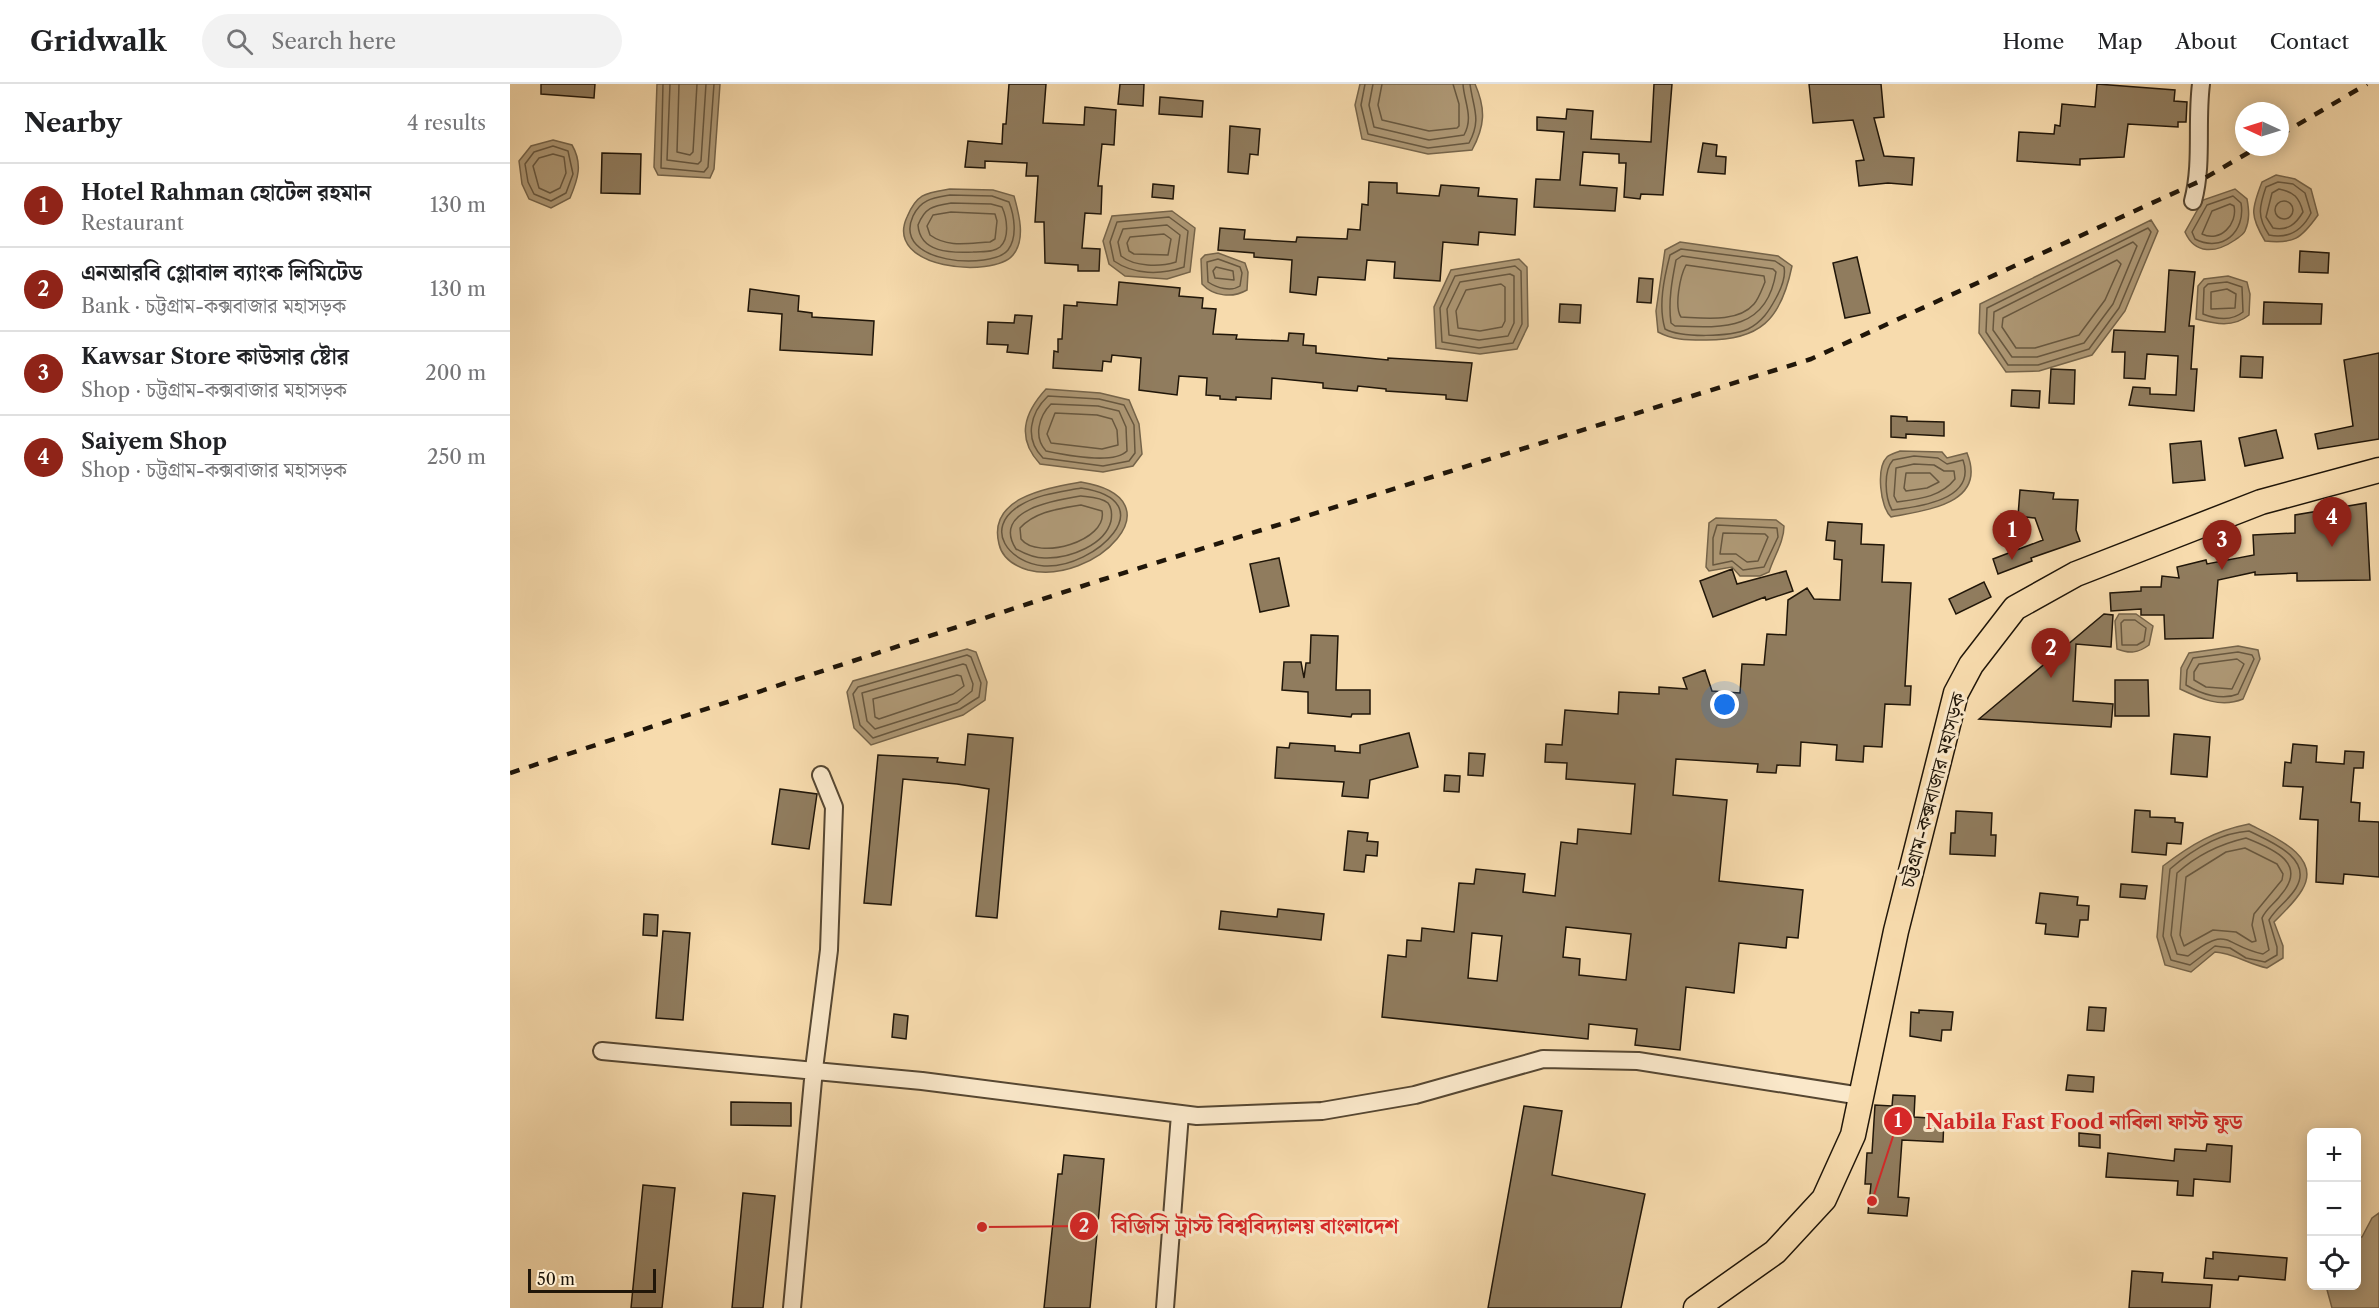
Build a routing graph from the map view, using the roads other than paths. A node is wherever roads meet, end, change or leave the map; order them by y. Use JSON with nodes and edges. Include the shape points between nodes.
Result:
{"nodes":[{"id":1,"x":2202,"y":84,"type":"edge"},
{"id":2,"x":2193,"y":201,"type":"dead end"},
{"id":3,"x":2379,"y":470,"type":"edge"},
{"id":4,"x":821,"y":775,"type":"dead end"},
{"id":5,"x":602,"y":1051,"type":"dead end"},
{"id":6,"x":814,"y":1069,"type":"junction"},
{"id":7,"x":1861,"y":1096,"type":"junction"},
{"id":8,"x":1180,"y":1114,"type":"junction"},
{"id":9,"x":792,"y":1308,"type":"edge"},
{"id":10,"x":1165,"y":1308,"type":"edge"},
{"id":11,"x":1696,"y":1308,"type":"edge"}],
"edges":[{"from":1,"to":2,"type":"street","via":[[2198,182]]},
{"from":3,"to":7,"type":"highway","name":"চট্টগ্রাম-কক্সবাজার মহাসড়ক","via":[[2251,506],[2076,574],[2015,608],[1971,664],[1956,693],[1896,931]]},
{"from":4,"to":6,"type":"street","via":[[834,807],[829,950]]},
{"from":5,"to":6,"type":"street"},
{"from":6,"to":8,"type":"street"},
{"from":6,"to":9,"type":"street"},
{"from":7,"to":8,"type":"street","via":[[1638,1061],[1543,1059],[1415,1095],[1322,1112]]},
{"from":7,"to":11,"type":"highway","name":"চট্টগ্রাম-কক্সবাজার মহাসড়ক","via":[[1853,1135],[1824,1199],[1775,1252]]},
{"from":8,"to":10,"type":"street"}]}
